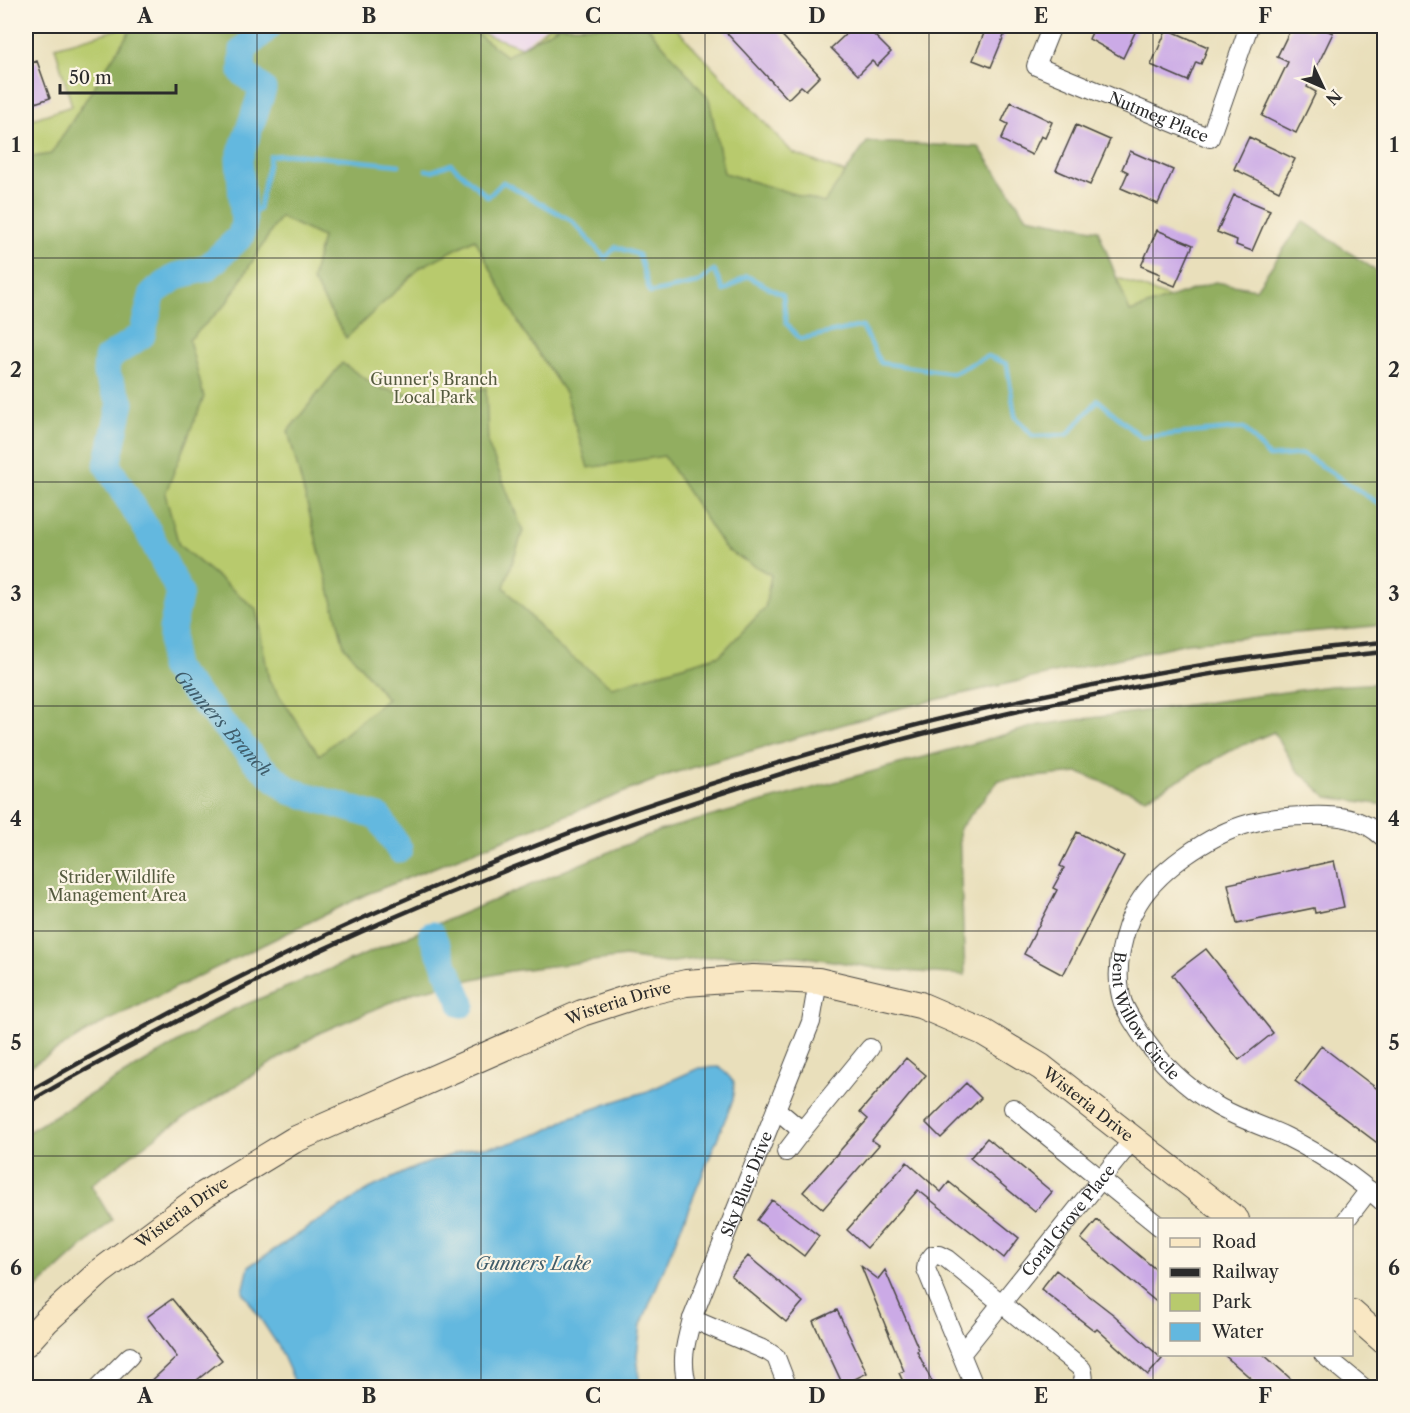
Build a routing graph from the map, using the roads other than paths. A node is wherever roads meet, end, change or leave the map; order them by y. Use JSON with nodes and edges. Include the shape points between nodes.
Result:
{"nodes":[{"id":1,"x":1052,"y":26,"type":"edge"},
{"id":2,"x":1249,"y":26,"type":"edge"},
{"id":3,"x":1384,"y":838,"type":"edge"},
{"id":4,"x":818,"y":981,"type":"junction"},
{"id":5,"x":870,"y":1048,"type":"dead end"},
{"id":6,"x":1012,"y":1108,"type":"dead end"},
{"id":7,"x":776,"y":1109,"type":"junction"},
{"id":8,"x":802,"y":1131,"type":"junction"},
{"id":9,"x":1134,"y":1138,"type":"junction"},
{"id":10,"x":786,"y":1152,"type":"dead end"},
{"id":11,"x":1101,"y":1180,"type":"junction"},
{"id":12,"x":1369,"y":1190,"type":"junction"},
{"id":13,"x":1384,"y":1203,"type":"edge"},
{"id":14,"x":1234,"y":1218,"type":"edge"},
{"id":15,"x":1348,"y":1218,"type":"edge"},
{"id":16,"x":1158,"y":1225,"type":"edge"},
{"id":17,"x":1002,"y":1302,"type":"junction"},
{"id":18,"x":1353,"y":1314,"type":"edge"},
{"id":19,"x":693,"y":1320,"type":"junction"},
{"id":20,"x":1384,"y":1341,"type":"edge"},
{"id":21,"x":26,"y":1343,"type":"edge"},
{"id":22,"x":961,"y":1354,"type":"junction"},
{"id":23,"x":130,"y":1356,"type":"dead end"},
{"id":24,"x":1325,"y":1356,"type":"edge"},
{"id":25,"x":98,"y":1388,"type":"edge"},
{"id":26,"x":688,"y":1388,"type":"edge"},
{"id":27,"x":788,"y":1388,"type":"edge"},
{"id":28,"x":975,"y":1388,"type":"edge"},
{"id":29,"x":1078,"y":1388,"type":"edge"},
{"id":30,"x":1364,"y":1388,"type":"edge"}],
"edges":[{"from":1,"to":2,"type":"street","name":"Nutmeg Place","via":[[1036,66],[1210,138]]},
{"from":3,"to":12,"type":"street","name":"Bent Willow Circle","via":[[1358,820],[1337,815],[1276,818],[1231,830],[1179,860],[1148,890],[1134,909],[1119,961],[1119,989],[1124,1005],[1161,1060],[1192,1089],[1217,1106],[1286,1137]]},
{"from":4,"to":7,"type":"street","name":"Sky Blue Drive","via":[[811,1022]]},
{"from":4,"to":9,"type":"street","name":"Wisteria Drive","via":[[920,1005],[983,1032],[1041,1067]]},
{"from":4,"to":21,"type":"street","name":"Wisteria Drive","via":[[753,978],[686,983],[644,993],[582,1013],[294,1140],[205,1194],[100,1272]]},
{"from":5,"to":8,"type":"street"},
{"from":6,"to":11,"type":"street"},
{"from":7,"to":8,"type":"street"},
{"from":7,"to":19,"type":"street","name":"Sky Blue Drive"},
{"from":8,"to":10,"type":"street"},
{"from":9,"to":11,"type":"street","name":"Coral Grove Place"},
{"from":9,"to":14,"type":"street","name":"Wisteria Drive"},
{"from":11,"to":16,"type":"street"},
{"from":11,"to":17,"type":"street","name":"Coral Grove Place"},
{"from":12,"to":13,"type":"street","name":"Bent Willow Circle"},
{"from":12,"to":15,"type":"street"},
{"from":17,"to":22,"type":"street","name":"Coral Grove Place"},
{"from":17,"to":22,"type":"street","via":[[939,1255],[933,1255],[926,1269]]},
{"from":17,"to":29,"type":"street","via":[[1082,1369],[1084,1381]]},
{"from":18,"to":20,"type":"street"},
{"from":19,"to":26,"type":"street","name":"Sky Blue Drive","via":[[683,1350]]},
{"from":19,"to":27,"type":"street","via":[[776,1357]]},
{"from":22,"to":28,"type":"street"},
{"from":23,"to":25,"type":"street"},
{"from":24,"to":30,"type":"street"}]}
